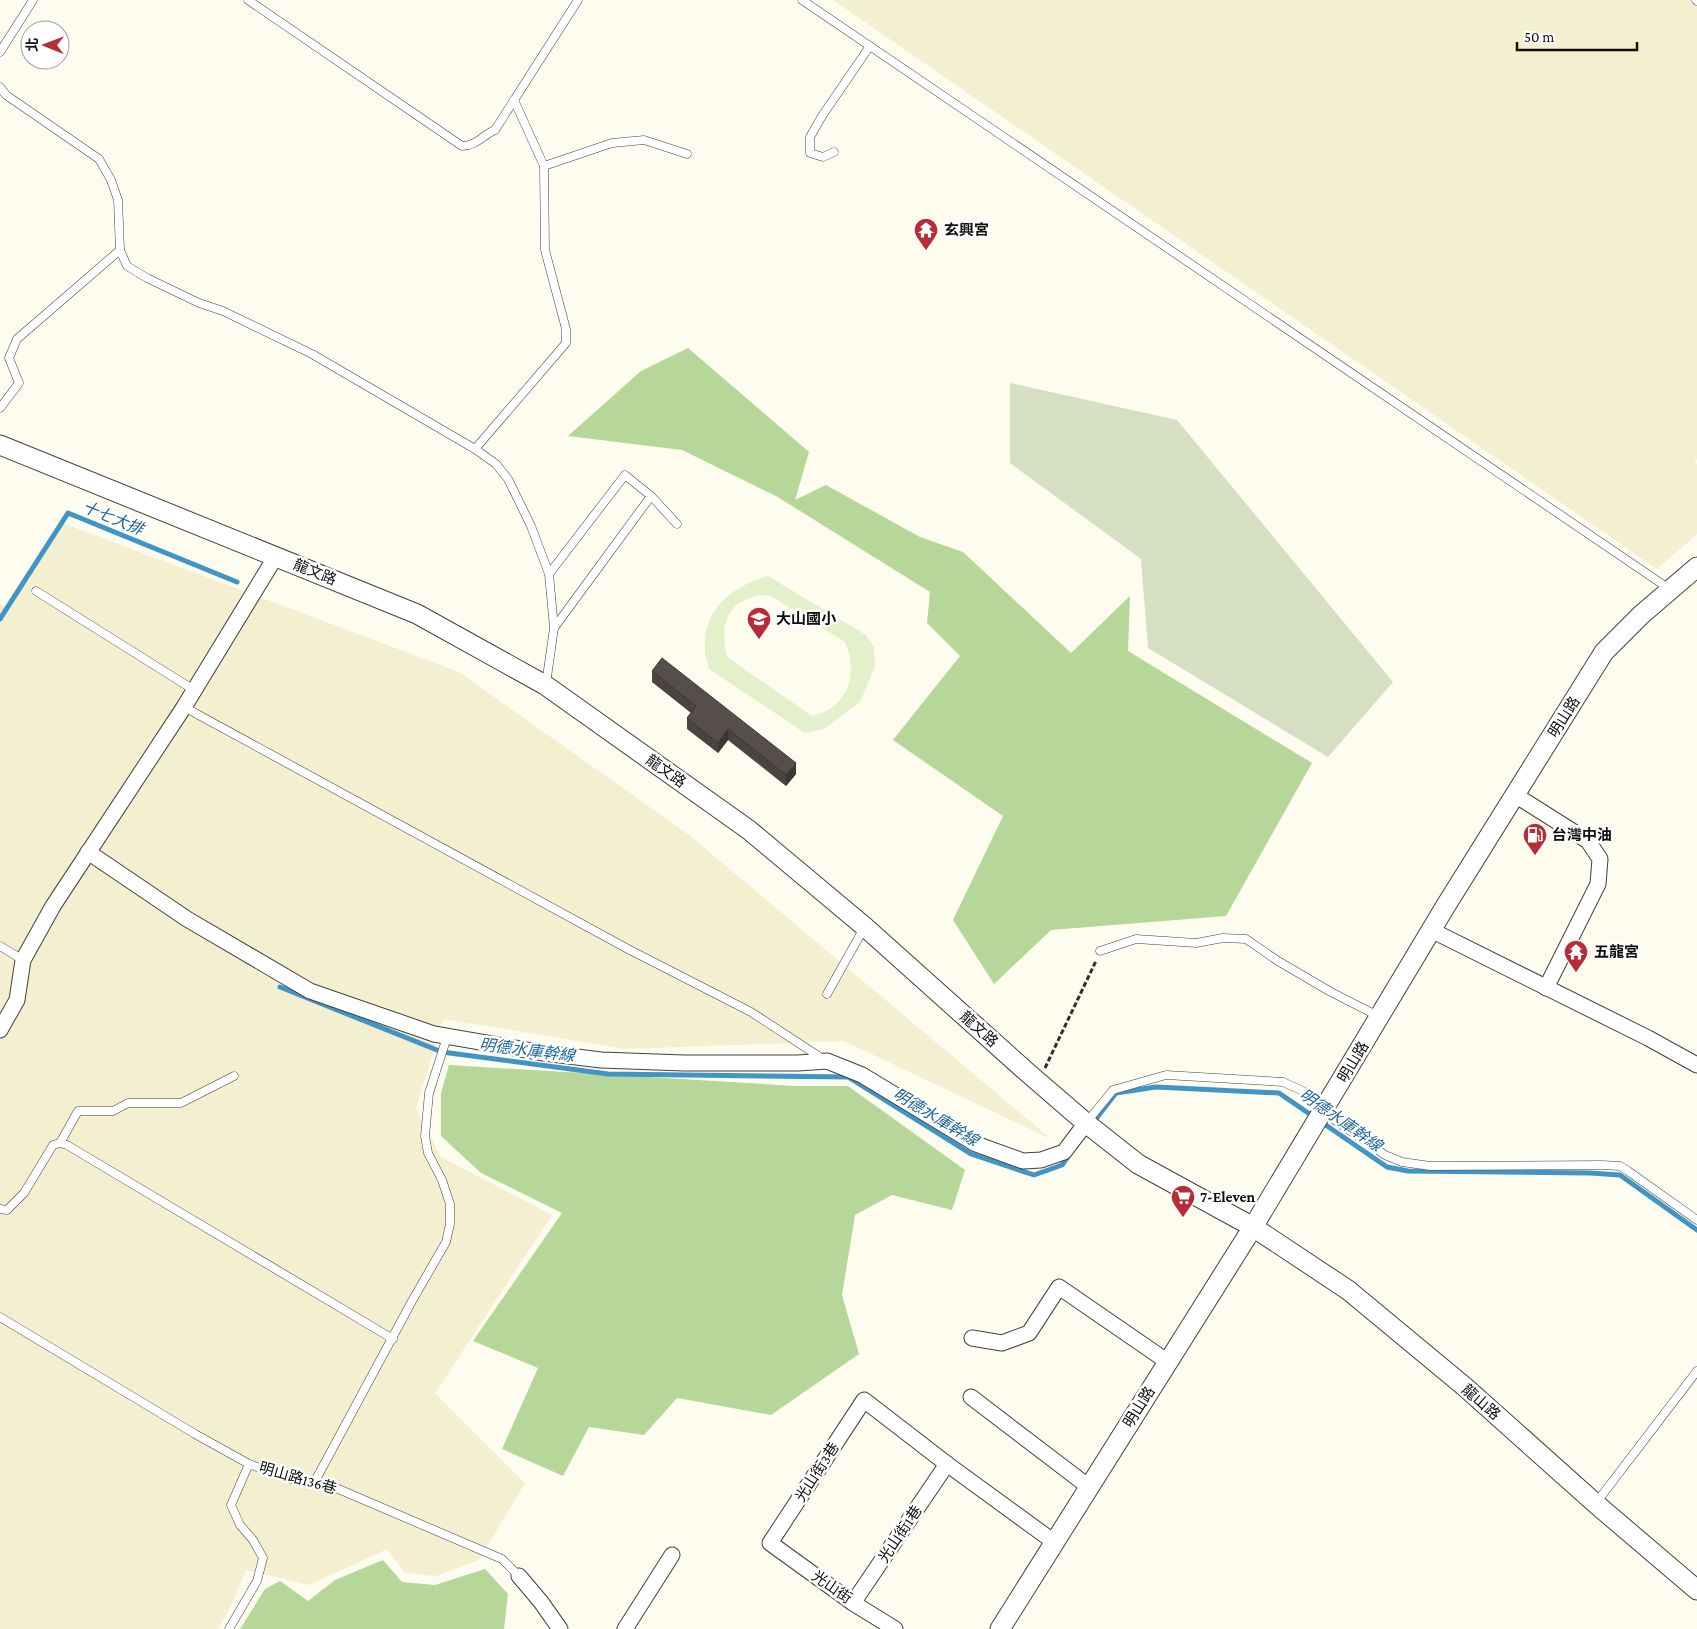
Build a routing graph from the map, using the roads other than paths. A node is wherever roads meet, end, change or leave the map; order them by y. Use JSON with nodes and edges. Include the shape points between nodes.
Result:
{"nodes":[{"id":1,"x":33,"y":0,"type":"edge"},
{"id":2,"x":248,"y":0,"type":"edge"},
{"id":3,"x":578,"y":0,"type":"edge"},
{"id":4,"x":802,"y":0,"type":"edge"},
{"id":5,"x":870,"y":46,"type":"junction"},
{"id":6,"x":0,"y":52,"type":"edge"},
{"id":7,"x":0,"y":87,"type":"edge"},
{"id":8,"x":514,"y":100,"type":"junction"},
{"id":9,"x":834,"y":152,"type":"dead end"},
{"id":10,"x":687,"y":154,"type":"dead end"},
{"id":11,"x":544,"y":166,"type":"junction"},
{"id":12,"x":120,"y":250,"type":"junction"},
{"id":13,"x":0,"y":408,"type":"edge"},
{"id":14,"x":0,"y":445,"type":"edge"},
{"id":15,"x":475,"y":449,"type":"junction"},
{"id":16,"x":651,"y":496,"type":"junction"},
{"id":17,"x":677,"y":524,"type":"dead end"},
{"id":18,"x":276,"y":556,"type":"junction"},
{"id":19,"x":1697,"y":567,"type":"edge"},
{"id":20,"x":549,"y":574,"type":"junction"},
{"id":21,"x":1671,"y":590,"type":"junction"},
{"id":22,"x":36,"y":591,"type":"dead end"},
{"id":23,"x":554,"y":628,"type":"junction"},
{"id":24,"x":545,"y":686,"type":"junction"},
{"id":25,"x":194,"y":690,"type":"junction"},
{"id":26,"x":184,"y":707,"type":"junction"},
{"id":27,"x":1515,"y":795,"type":"junction"},
{"id":28,"x":88,"y":852,"type":"junction"},
{"id":29,"x":866,"y":927,"type":"junction"},
{"id":30,"x":1431,"y":930,"type":"junction"},
{"id":31,"x":0,"y":946,"type":"edge"},
{"id":32,"x":1100,"y":951,"type":"road end"},
{"id":33,"x":23,"y":960,"type":"junction"},
{"id":34,"x":1546,"y":988,"type":"junction"},
{"id":35,"x":827,"y":994,"type":"dead end"},
{"id":36,"x":1380,"y":1016,"type":"junction"},
{"id":37,"x":0,"y":1030,"type":"edge"},
{"id":38,"x":446,"y":1040,"type":"junction"},
{"id":39,"x":827,"y":1061,"type":"junction"},
{"id":40,"x":1697,"y":1065,"type":"edge"},
{"id":41,"x":234,"y":1076,"type":"dead end"},
{"id":42,"x":1320,"y":1117,"type":"junction"},
{"id":43,"x":1090,"y":1126,"type":"junction"},
{"id":44,"x":60,"y":1143,"type":"junction"},
{"id":45,"x":0,"y":1209,"type":"edge"},
{"id":46,"x":1697,"y":1220,"type":"edge"},
{"id":47,"x":1253,"y":1227,"type":"junction"},
{"id":48,"x":0,"y":1317,"type":"edge"},
{"id":49,"x":972,"y":1338,"type":"dead end"},
{"id":50,"x":393,"y":1339,"type":"junction"},
{"id":51,"x":1168,"y":1362,"type":"junction"},
{"id":52,"x":1697,"y":1371,"type":"edge"},
{"id":53,"x":970,"y":1398,"type":"dead end"},
{"id":54,"x":249,"y":1464,"type":"junction"},
{"id":55,"x":947,"y":1464,"type":"junction"},
{"id":56,"x":314,"y":1483,"type":"junction"},
{"id":57,"x":1089,"y":1487,"type":"junction"},
{"id":58,"x":1596,"y":1504,"type":"junction"},
{"id":59,"x":1054,"y":1542,"type":"junction"},
{"id":60,"x":770,"y":1544,"type":"joint"},
{"id":61,"x":672,"y":1555,"type":"dead end"},
{"id":62,"x":519,"y":1576,"type":"joint"},
{"id":63,"x":1697,"y":1590,"type":"edge"},
{"id":64,"x":853,"y":1603,"type":"junction"},
{"id":65,"x":229,"y":1629,"type":"edge"},
{"id":66,"x":560,"y":1629,"type":"edge"},
{"id":67,"x":625,"y":1629,"type":"edge"},
{"id":68,"x":895,"y":1629,"type":"edge"},
{"id":69,"x":1000,"y":1629,"type":"edge"}],
"edges":[{"from":1,"to":6,"type":"lane"},
{"from":2,"to":8,"type":"lane","via":[[462,146],[470,146],[495,130]]},
{"from":3,"to":8,"type":"lane"},
{"from":4,"to":5,"type":"lane"},
{"from":5,"to":9,"type":"lane","via":[[810,137],[810,153],[823,157]]},
{"from":5,"to":21,"type":"lane"},
{"from":7,"to":12,"type":"lane","via":[[6,95],[99,159],[118,200]]},
{"from":8,"to":11,"type":"lane"},
{"from":10,"to":11,"type":"lane","via":[[644,140],[612,143]]},
{"from":11,"to":15,"type":"lane","via":[[545,250],[566,329],[566,343]]},
{"from":12,"to":13,"type":"lane","via":[[17,339],[9,358],[19,383]]},
{"from":12,"to":15,"type":"lane","via":[[127,266],[147,278],[312,354]]},
{"from":14,"to":18,"type":"street","name":"龍文路"},
{"from":15,"to":20,"type":"lane","via":[[496,464],[508,480],[531,526]]},
{"from":16,"to":17,"type":"lane"},
{"from":16,"to":20,"type":"lane","via":[[625,475]]},
{"from":16,"to":23,"type":"lane"},
{"from":18,"to":24,"type":"street","name":"龍文路","via":[[417,614]]},
{"from":18,"to":25,"type":"street"},
{"from":19,"to":21,"type":"street","name":"明山路"},
{"from":20,"to":23,"type":"lane"},
{"from":21,"to":27,"type":"street","name":"明山路","via":[[1604,652]]},
{"from":22,"to":25,"type":"lane"},
{"from":23,"to":24,"type":"lane"},
{"from":24,"to":29,"type":"street","name":"龍文路","via":[[749,830]]},
{"from":25,"to":26,"type":"street"},
{"from":26,"to":28,"type":"street"},
{"from":26,"to":39,"type":"lane","via":[[628,949],[751,1012]]},
{"from":27,"to":30,"type":"street","name":"明山路"},
{"from":27,"to":34,"type":"street","via":[[1588,841],[1600,859],[1598,884]]},
{"from":28,"to":33,"type":"street"},
{"from":28,"to":38,"type":"street","via":[[187,919],[310,991]]},
{"from":29,"to":35,"type":"lane"},
{"from":29,"to":43,"type":"street","name":"龍文路"},
{"from":30,"to":34,"type":"street"},
{"from":30,"to":36,"type":"street","name":"明山路"},
{"from":31,"to":33,"type":"lane"},
{"from":32,"to":36,"type":"lane","via":[[1136,939],[1196,943],[1223,938],[1246,939],[1331,992]]},
{"from":33,"to":37,"type":"street","via":[[17,1000]]},
{"from":34,"to":40,"type":"street"},
{"from":36,"to":42,"type":"street","name":"明山路"},
{"from":38,"to":39,"type":"street","via":[[601,1060],[684,1063]]},
{"from":38,"to":50,"type":"lane","via":[[429,1093],[425,1136],[428,1153],[450,1204],[448,1236]]},
{"from":39,"to":43,"type":"street","via":[[862,1075],[976,1144],[1022,1161],[1041,1160],[1064,1152]]},
{"from":41,"to":44,"type":"lane","via":[[181,1103],[128,1103],[113,1111],[78,1111]]},
{"from":42,"to":43,"type":"lane","via":[[1304,1091],[1283,1082],[1166,1075],[1113,1090]]},
{"from":42,"to":46,"type":"lane","via":[[1402,1162],[1430,1166],[1620,1166]]},
{"from":42,"to":47,"type":"street","name":"明山路"},
{"from":43,"to":47,"type":"street","name":"龍文路","via":[[1138,1164]]},
{"from":44,"to":45,"type":"lane","via":[[53,1145],[20,1198],[7,1210]]},
{"from":44,"to":50,"type":"lane","via":[[75,1148]]},
{"from":47,"to":51,"type":"street","name":"明山路"},
{"from":47,"to":58,"type":"street","name":"龍山路","via":[[1348,1290],[1465,1387]]},
{"from":48,"to":54,"type":"lane","name":"明山路136巷"},
{"from":49,"to":51,"type":"street","via":[[1002,1343],[1028,1333],[1059,1287]]},
{"from":50,"to":56,"type":"lane"},
{"from":51,"to":57,"type":"street","name":"明山路"},
{"from":52,"to":58,"type":"lane"},
{"from":53,"to":57,"type":"street"},
{"from":54,"to":56,"type":"lane","name":"明山路136巷","via":[[286,1478]]},
{"from":54,"to":65,"type":"lane","via":[[232,1505],[240,1525],[263,1558],[257,1581]]},
{"from":55,"to":59,"type":"street"},
{"from":55,"to":60,"type":"street","name":"光山街3巷","via":[[864,1400]]},
{"from":55,"to":64,"type":"street","name":"光山街1巷"},
{"from":56,"to":62,"type":"lane","name":"明山路136巷","via":[[336,1488],[474,1546],[502,1560]]},
{"from":57,"to":59,"type":"street","name":"明山路"},
{"from":58,"to":63,"type":"street","name":"龍山路"},
{"from":59,"to":69,"type":"street","name":"明山路"},
{"from":60,"to":64,"type":"street","name":"光山街"},
{"from":61,"to":67,"type":"street"},
{"from":62,"to":66,"type":"street","name":"明山路136巷"},
{"from":64,"to":68,"type":"street","name":"光山街"}]}
